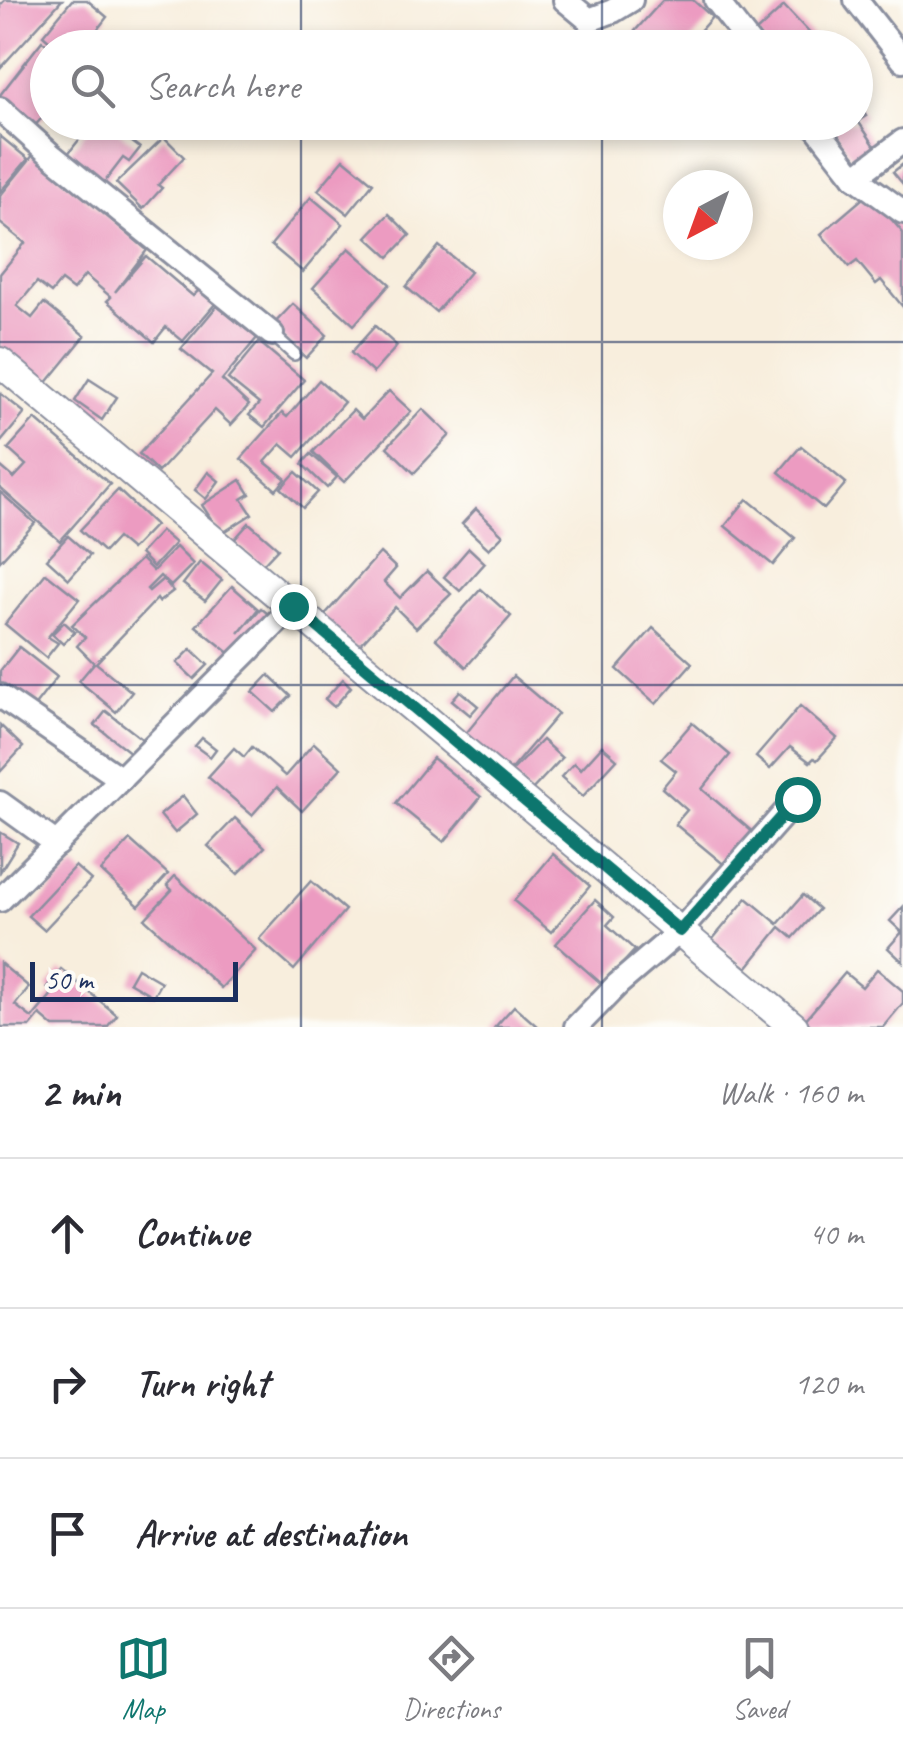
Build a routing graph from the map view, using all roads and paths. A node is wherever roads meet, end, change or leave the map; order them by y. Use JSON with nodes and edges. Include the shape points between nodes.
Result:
{"nodes":[{"id":1,"x":566,"y":0,"type":"edge"},
{"id":2,"x":631,"y":0,"type":"edge"},
{"id":3,"x":716,"y":0,"type":"edge"},
{"id":4,"x":856,"y":0,"type":"edge"},
{"id":5,"x":739,"y":30,"type":"edge"},
{"id":6,"x":903,"y":60,"type":"edge"},
{"id":7,"x":0,"y":109,"type":"edge"},
{"id":8,"x":30,"y":136,"type":"edge"},
{"id":9,"x":34,"y":140,"type":"edge"},
{"id":10,"x":826,"y":140,"type":"edge"},
{"id":11,"x":903,"y":141,"type":"edge"},
{"id":12,"x":854,"y":178,"type":"junction"},
{"id":13,"x":903,"y":212,"type":"edge"},
{"id":14,"x":272,"y":334,"type":"joint"},
{"id":15,"x":294,"y":354,"type":"dead end"},
{"id":16,"x":0,"y":362,"type":"edge"},
{"id":17,"x":293,"y":606,"type":"junction"},
{"id":18,"x":0,"y":696,"type":"edge"},
{"id":19,"x":122,"y":778,"type":"junction"},
{"id":20,"x":797,"y":799,"type":"dead end"},
{"id":21,"x":0,"y":803,"type":"edge"},
{"id":22,"x":57,"y":844,"type":"junction"},
{"id":23,"x":0,"y":900,"type":"edge"},
{"id":24,"x":680,"y":931,"type":"junction"},
{"id":25,"x":576,"y":1027,"type":"edge"},
{"id":26,"x":794,"y":1027,"type":"edge"}],
"edges":[{"from":1,"to":2,"type":"street","via":[[589,20]]},
{"from":3,"to":5,"type":"street"},
{"from":4,"to":6,"type":"street"},
{"from":7,"to":8,"type":"street"},
{"from":9,"to":14,"type":"street"},
{"from":10,"to":12,"type":"street"},
{"from":11,"to":12,"type":"street"},
{"from":12,"to":13,"type":"street"},
{"from":14,"to":15,"type":"lane"},
{"from":16,"to":17,"type":"street"},
{"from":17,"to":19,"type":"street"},
{"from":17,"to":24,"type":"street"},
{"from":18,"to":19,"type":"street"},
{"from":19,"to":22,"type":"street"},
{"from":20,"to":24,"type":"street"},
{"from":21,"to":22,"type":"street"},
{"from":22,"to":23,"type":"street"},
{"from":24,"to":25,"type":"street"},
{"from":24,"to":26,"type":"street"}]}
